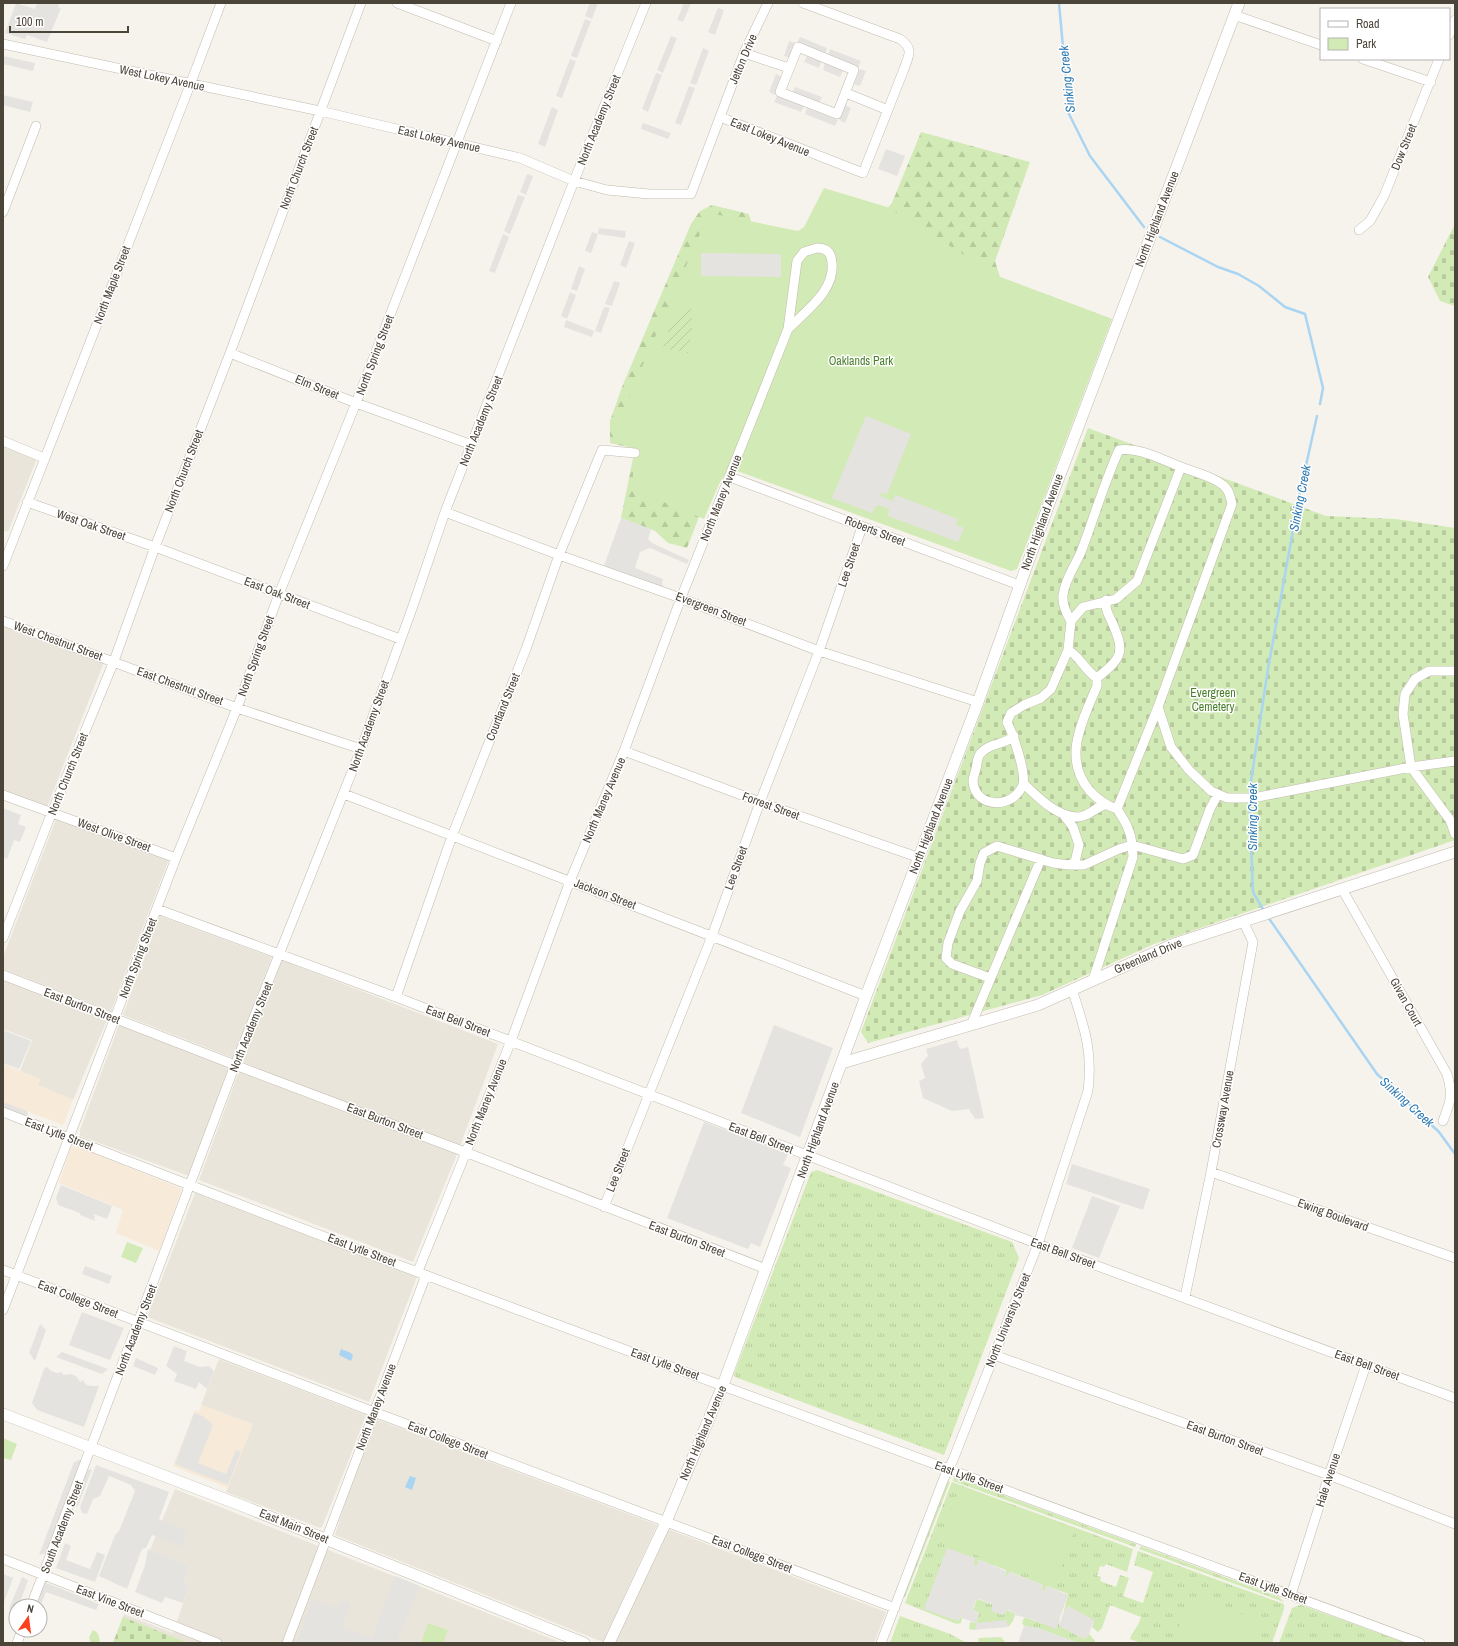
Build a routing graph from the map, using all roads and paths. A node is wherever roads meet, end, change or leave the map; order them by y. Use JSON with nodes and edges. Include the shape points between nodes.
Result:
{"nodes":[{"id":1,"x":221,"y":3,"type":"edge"},
{"id":2,"x":361,"y":3,"type":"edge"},
{"id":3,"x":397,"y":3,"type":"edge"},
{"id":4,"x":511,"y":3,"type":"edge"},
{"id":5,"x":646,"y":3,"type":"edge"},
{"id":6,"x":768,"y":3,"type":"edge"},
{"id":7,"x":803,"y":3,"type":"edge"},
{"id":8,"x":1239,"y":3,"type":"edge"},
{"id":9,"x":1234,"y":16,"type":"junction"},
{"id":10,"x":1455,"y":20,"type":"edge"},
{"id":11,"x":1450,"y":32,"type":"edge"},
{"id":12,"x":497,"y":41,"type":"junction"},
{"id":13,"x":3,"y":44,"type":"edge"},
{"id":14,"x":1320,"y":45,"type":"edge"},
{"id":15,"x":744,"y":53,"type":"junction"},
{"id":16,"x":1366,"y":60,"type":"edge"},
{"id":17,"x":1440,"y":60,"type":"edge"},
{"id":18,"x":789,"y":68,"type":"junction"},
{"id":19,"x":1430,"y":82,"type":"junction"},
{"id":20,"x":190,"y":85,"type":"junction"},
{"id":21,"x":846,"y":93,"type":"junction"},
{"id":22,"x":888,"y":110,"type":"junction"},
{"id":23,"x":320,"y":111,"type":"junction"},
{"id":24,"x":720,"y":117,"type":"junction"},
{"id":25,"x":36,"y":126,"type":"dead end"},
{"id":26,"x":456,"y":143,"type":"junction"},
{"id":27,"x":574,"y":181,"type":"junction"},
{"id":28,"x":3,"y":212,"type":"edge"},
{"id":29,"x":1360,"y":230,"type":"dead end"},
{"id":30,"x":788,"y":329,"type":"junction"},
{"id":31,"x":230,"y":353,"type":"junction"},
{"id":32,"x":356,"y":403,"type":"junction"},
{"id":33,"x":3,"y":441,"type":"edge"},
{"id":34,"x":472,"y":445,"type":"junction"},
{"id":35,"x":635,"y":453,"type":"dead end"},
{"id":36,"x":44,"y":458,"type":"junction"},
{"id":37,"x":1181,"y":467,"type":"junction"},
{"id":38,"x":730,"y":477,"type":"junction"},
{"id":39,"x":27,"y":502,"type":"junction"},
{"id":40,"x":445,"y":512,"type":"junction"},
{"id":41,"x":862,"y":527,"type":"junction"},
{"id":42,"x":154,"y":547,"type":"junction"},
{"id":43,"x":559,"y":555,"type":"junction"},
{"id":44,"x":3,"y":566,"type":"edge"},
{"id":45,"x":1019,"y":585,"type":"junction"},
{"id":46,"x":279,"y":594,"type":"junction"},
{"id":47,"x":681,"y":598,"type":"junction"},
{"id":48,"x":1106,"y":600,"type":"junction"},
{"id":49,"x":3,"y":621,"type":"edge"},
{"id":50,"x":1071,"y":621,"type":"junction"},
{"id":51,"x":400,"y":639,"type":"junction"},
{"id":52,"x":1068,"y":650,"type":"junction"},
{"id":53,"x":819,"y":652,"type":"junction"},
{"id":54,"x":114,"y":662,"type":"junction"},
{"id":55,"x":1455,"y":671,"type":"edge"},
{"id":56,"x":1098,"y":678,"type":"junction"},
{"id":57,"x":978,"y":702,"type":"junction"},
{"id":58,"x":1158,"y":707,"type":"junction"},
{"id":59,"x":237,"y":708,"type":"junction"},
{"id":60,"x":1014,"y":736,"type":"junction"},
{"id":61,"x":361,"y":749,"type":"junction"},
{"id":62,"x":624,"y":751,"type":"junction"},
{"id":63,"x":1455,"y":761,"type":"edge"},
{"id":64,"x":1411,"y":767,"type":"junction"},
{"id":65,"x":1023,"y":783,"type":"junction"},
{"id":66,"x":344,"y":794,"type":"junction"},
{"id":67,"x":1218,"y":794,"type":"junction"},
{"id":68,"x":3,"y":795,"type":"edge"},
{"id":69,"x":760,"y":802,"type":"junction"},
{"id":70,"x":1105,"y":805,"type":"junction"},
{"id":71,"x":1117,"y":809,"type":"junction"},
{"id":72,"x":52,"y":812,"type":"junction"},
{"id":73,"x":1064,"y":814,"type":"junction"},
{"id":74,"x":1078,"y":817,"type":"junction"},
{"id":75,"x":1453,"y":819,"type":"edge"},
{"id":76,"x":1073,"y":827,"type":"junction"},
{"id":77,"x":1455,"y":834,"type":"edge"},
{"id":78,"x":452,"y":836,"type":"junction"},
{"id":79,"x":1132,"y":845,"type":"junction"},
{"id":80,"x":1455,"y":852,"type":"edge"},
{"id":81,"x":176,"y":858,"type":"junction"},
{"id":82,"x":920,"y":858,"type":"junction"},
{"id":83,"x":1041,"y":859,"type":"junction"},
{"id":84,"x":1069,"y":865,"type":"junction"},
{"id":85,"x":570,"y":881,"type":"junction"},
{"id":86,"x":1342,"y":889,"type":"junction"},
{"id":87,"x":157,"y":909,"type":"junction"},
{"id":88,"x":1243,"y":921,"type":"junction"},
{"id":89,"x":712,"y":936,"type":"junction"},
{"id":90,"x":3,"y":938,"type":"edge"},
{"id":91,"x":279,"y":955,"type":"junction"},
{"id":92,"x":3,"y":975,"type":"edge"},
{"id":93,"x":990,"y":978,"type":"junction"},
{"id":94,"x":1093,"y":980,"type":"junction"},
{"id":95,"x":1072,"y":990,"type":"junction"},
{"id":96,"x":866,"y":996,"type":"junction"},
{"id":97,"x":396,"y":997,"type":"junction"},
{"id":98,"x":115,"y":1019,"type":"junction"},
{"id":99,"x":971,"y":1025,"type":"junction"},
{"id":100,"x":510,"y":1041,"type":"junction"},
{"id":101,"x":842,"y":1063,"type":"junction"},
{"id":102,"x":235,"y":1065,"type":"junction"},
{"id":103,"x":648,"y":1095,"type":"junction"},
{"id":104,"x":3,"y":1112,"type":"edge"},
{"id":105,"x":1443,"y":1121,"type":"dead end"},
{"id":106,"x":69,"y":1138,"type":"junction"},
{"id":107,"x":465,"y":1152,"type":"junction"},
{"id":108,"x":808,"y":1156,"type":"junction"},
{"id":109,"x":1211,"y":1172,"type":"junction"},
{"id":110,"x":191,"y":1184,"type":"junction"},
{"id":111,"x":604,"y":1207,"type":"junction"},
{"id":112,"x":1038,"y":1244,"type":"junction"},
{"id":113,"x":1455,"y":1258,"type":"edge"},
{"id":114,"x":3,"y":1270,"type":"edge"},
{"id":115,"x":766,"y":1270,"type":"junction"},
{"id":116,"x":422,"y":1273,"type":"junction"},
{"id":117,"x":16,"y":1276,"type":"junction"},
{"id":118,"x":1185,"y":1297,"type":"junction"},
{"id":119,"x":3,"y":1310,"type":"edge"},
{"id":120,"x":139,"y":1323,"type":"junction"},
{"id":121,"x":994,"y":1355,"type":"junction"},
{"id":122,"x":1366,"y":1365,"type":"junction"},
{"id":123,"x":723,"y":1385,"type":"junction"},
{"id":124,"x":1455,"y":1398,"type":"edge"},
{"id":125,"x":374,"y":1412,"type":"junction"},
{"id":126,"x":3,"y":1414,"type":"edge"},
{"id":127,"x":92,"y":1448,"type":"junction"},
{"id":128,"x":948,"y":1469,"type":"junction"},
{"id":129,"x":1329,"y":1475,"type":"junction"},
{"id":130,"x":666,"y":1522,"type":"junction"},
{"id":131,"x":1455,"y":1524,"type":"edge"},
{"id":132,"x":326,"y":1538,"type":"junction"},
{"id":133,"x":3,"y":1559,"type":"edge"},
{"id":134,"x":44,"y":1575,"type":"junction"},
{"id":135,"x":1291,"y":1595,"type":"junction"},
{"id":136,"x":34,"y":1598,"type":"edge"},
{"id":137,"x":895,"y":1608,"type":"junction"},
{"id":138,"x":218,"y":1643,"type":"edge"},
{"id":139,"x":287,"y":1643,"type":"edge"},
{"id":140,"x":584,"y":1643,"type":"edge"},
{"id":141,"x":608,"y":1643,"type":"edge"},
{"id":142,"x":881,"y":1643,"type":"edge"},
{"id":143,"x":1420,"y":1643,"type":"edge"}],
"edges":[{"from":1,"to":20,"type":"street","name":"North Maple Street"},
{"from":2,"to":23,"type":"street","name":"North Church Street"},
{"from":3,"to":12,"type":"street"},
{"from":4,"to":12,"type":"street","name":"North Spring Street"},
{"from":5,"to":27,"type":"street","name":"North Academy Street"},
{"from":6,"to":15,"type":"street","name":"Jetton Drive"},
{"from":7,"to":22,"type":"street","name":"East Lokey Avenue","via":[[908,44],[910,52]]},
{"from":8,"to":9,"type":"street","name":"North Highland Avenue"},
{"from":9,"to":14,"type":"street"},
{"from":9,"to":45,"type":"street","name":"North Highland Avenue"},
{"from":10,"to":11,"type":"street"},
{"from":12,"to":26,"type":"street","name":"North Spring Street"},
{"from":13,"to":20,"type":"street","name":"West Lokey Avenue"},
{"from":15,"to":18,"type":"street"},
{"from":15,"to":24,"type":"street","name":"Jetton Drive"},
{"from":16,"to":19,"type":"street"},
{"from":17,"to":19,"type":"street","name":"Dow Street"},
{"from":18,"to":21,"type":"street","via":[[798,47],[854,70]]},
{"from":18,"to":21,"type":"street","via":[[780,92],[837,114]]},
{"from":19,"to":29,"type":"street","name":"Dow Street","via":[[1384,196],[1370,221]]},
{"from":20,"to":23,"type":"street","name":"West Lokey Avenue"},
{"from":20,"to":36,"type":"street","name":"North Maple Street"},
{"from":21,"to":22,"type":"street"},
{"from":22,"to":24,"type":"street","name":"East Lokey Avenue","via":[[863,173]]},
{"from":23,"to":26,"type":"street","name":"East Lokey Avenue"},
{"from":23,"to":31,"type":"street","name":"North Church Street"},
{"from":24,"to":27,"type":"street","name":"East Lokey Avenue","via":[[691,194],[607,190]]},
{"from":25,"to":28,"type":"street"},
{"from":26,"to":27,"type":"street","name":"East Lokey Avenue","via":[[520,158]]},
{"from":26,"to":32,"type":"street","name":"North Spring Street"},
{"from":27,"to":34,"type":"street","name":"North Academy Street"},
{"from":30,"to":30,"type":"street","via":[[827,287],[832,264],[830,256],[823,248],[807,250],[797,260]]},
{"from":30,"to":38,"type":"street","name":"North Maney Avenue"},
{"from":31,"to":32,"type":"street","name":"Elm Street"},
{"from":31,"to":42,"type":"street","name":"North Church Street"},
{"from":32,"to":34,"type":"street","name":"Elm Street"},
{"from":32,"to":46,"type":"street","name":"North Spring Street"},
{"from":33,"to":36,"type":"street"},
{"from":34,"to":40,"type":"street","name":"North Academy Street"},
{"from":35,"to":43,"type":"street","name":"Courtland Street","via":[[602,450]]},
{"from":36,"to":39,"type":"street","name":"North Maple Street"},
{"from":37,"to":48,"type":"street","via":[[1136,581],[1116,598]]},
{"from":37,"to":50,"type":"street","via":[[1134,450],[1119,450],[1066,583],[1064,606]]},
{"from":37,"to":58,"type":"street","via":[[1217,482],[1228,491],[1232,504]]},
{"from":38,"to":41,"type":"street","name":"Roberts Street"},
{"from":38,"to":47,"type":"street","name":"North Maney Avenue"},
{"from":39,"to":42,"type":"street","name":"West Oak Street"},
{"from":39,"to":44,"type":"street","name":"North Maple Street"},
{"from":40,"to":43,"type":"street","name":"Evergreen Street"},
{"from":40,"to":51,"type":"street","name":"North Academy Street"},
{"from":41,"to":45,"type":"street","name":"Roberts Street"},
{"from":41,"to":53,"type":"street","name":"Lee Street"},
{"from":42,"to":46,"type":"street","name":"East Oak Street"},
{"from":42,"to":54,"type":"street","name":"North Church Street"},
{"from":43,"to":47,"type":"street","name":"Evergreen Street"},
{"from":43,"to":78,"type":"street","name":"Courtland Street","via":[[526,649]]},
{"from":45,"to":57,"type":"street","name":"North Highland Avenue"},
{"from":46,"to":51,"type":"street","name":"East Oak Street"},
{"from":46,"to":59,"type":"street","name":"North Spring Street"},
{"from":47,"to":53,"type":"street","name":"Evergreen Street"},
{"from":47,"to":62,"type":"street","name":"North Maney Avenue"},
{"from":48,"to":50,"type":"street","via":[[1083,607]]},
{"from":48,"to":56,"type":"street","via":[[1106,609],[1118,637],[1121,653],[1113,666]]},
{"from":49,"to":54,"type":"street","name":"West Chestnut Street"},
{"from":50,"to":52,"type":"street"},
{"from":51,"to":61,"type":"street","name":"North Academy Street"},
{"from":52,"to":56,"type":"street"},
{"from":52,"to":60,"type":"street","via":[[1051,689],[1041,698],[1012,713],[1007,722]]},
{"from":53,"to":57,"type":"street","name":"Evergreen Street"},
{"from":53,"to":69,"type":"street","name":"Lee Street"},
{"from":54,"to":59,"type":"street","name":"East Chestnut Street"},
{"from":54,"to":72,"type":"street","name":"North Church Street"},
{"from":55,"to":64,"type":"street","via":[[1429,671],[1415,679],[1405,694],[1403,714]]},
{"from":56,"to":70,"type":"street","via":[[1098,686],[1076,742],[1076,757],[1078,773],[1085,785]]},
{"from":57,"to":82,"type":"street","name":"North Highland Avenue"},
{"from":58,"to":67,"type":"street","via":[[1171,747],[1189,770]]},
{"from":58,"to":71,"type":"street"},
{"from":59,"to":61,"type":"street","name":"East Chestnut Street"},
{"from":59,"to":81,"type":"street","name":"North Spring Street"},
{"from":60,"to":65,"type":"street"},
{"from":60,"to":65,"type":"street","via":[[1009,741],[990,746],[980,754],[973,781],[977,794],[987,802],[1001,804],[1016,796]]},
{"from":61,"to":66,"type":"street","name":"North Academy Street"},
{"from":62,"to":69,"type":"street","name":"Forrest Street"},
{"from":62,"to":85,"type":"street","name":"North Maney Avenue"},
{"from":63,"to":64,"type":"street"},
{"from":64,"to":67,"type":"street","via":[[1249,798],[1227,798]]},
{"from":64,"to":75,"type":"street"},
{"from":65,"to":73,"type":"street","via":[[1047,804]]},
{"from":66,"to":78,"type":"street","name":"Jackson Street"},
{"from":66,"to":91,"type":"street","name":"North Academy Street"},
{"from":67,"to":79,"type":"street","via":[[1193,855],[1183,859]]},
{"from":68,"to":72,"type":"street","name":"West Olive Street"},
{"from":69,"to":82,"type":"street","name":"Forrest Street"},
{"from":69,"to":89,"type":"street","name":"Lee Street"},
{"from":70,"to":71,"type":"street"},
{"from":70,"to":74,"type":"street","via":[[1098,806],[1092,813]]},
{"from":71,"to":79,"type":"street","via":[[1131,834]]},
{"from":72,"to":81,"type":"street","name":"West Olive Street"},
{"from":72,"to":90,"type":"street","name":"North Church Street"},
{"from":73,"to":74,"type":"street"},
{"from":73,"to":76,"type":"street"},
{"from":74,"to":76,"type":"street"},
{"from":75,"to":77,"type":"street"},
{"from":76,"to":84,"type":"street","via":[[1079,845],[1075,862]]},
{"from":78,"to":85,"type":"street","name":"Jackson Street"},
{"from":78,"to":97,"type":"street","name":"Courtland Street"},
{"from":79,"to":84,"type":"street","via":[[1119,848],[1084,865]]},
{"from":79,"to":94,"type":"street","via":[[1133,857]]},
{"from":80,"to":86,"type":"street","name":"Greenland Drive"},
{"from":81,"to":87,"type":"street","name":"North Spring Street"},
{"from":82,"to":96,"type":"street","name":"North Highland Avenue"},
{"from":83,"to":84,"type":"street"},
{"from":83,"to":93,"type":"street"},
{"from":83,"to":93,"type":"street","via":[[997,846],[984,853],[977,881],[960,911],[948,943],[946,958],[952,964]]},
{"from":85,"to":89,"type":"street","name":"Jackson Street"},
{"from":85,"to":100,"type":"street","name":"North Maney Avenue"},
{"from":86,"to":88,"type":"street","name":"Greenland Drive"},
{"from":86,"to":105,"type":"street","name":"Givan Court","via":[[1447,1074],[1451,1091]]},
{"from":87,"to":91,"type":"street","name":"East Bell Street"},
{"from":87,"to":98,"type":"street","name":"North Spring Street"},
{"from":88,"to":94,"type":"street","name":"Greenland Drive","via":[[1174,944]]},
{"from":88,"to":109,"type":"street","name":"Crossway Avenue","via":[[1253,942]]},
{"from":89,"to":96,"type":"street","name":"Jackson Street"},
{"from":89,"to":103,"type":"street","name":"Lee Street"},
{"from":91,"to":97,"type":"street","name":"East Bell Street"},
{"from":91,"to":102,"type":"street","name":"North Academy Street"},
{"from":92,"to":98,"type":"street","name":"East Burton Street"},
{"from":93,"to":99,"type":"street"},
{"from":94,"to":95,"type":"street","name":"Greenland Drive"},
{"from":95,"to":99,"type":"street","name":"Greenland Drive","via":[[1038,1005]]},
{"from":95,"to":112,"type":"street","name":"North University Street","via":[[1085,1030],[1091,1072],[1088,1091]]},
{"from":96,"to":101,"type":"street","name":"North Highland Avenue"},
{"from":97,"to":100,"type":"street","name":"East Bell Street"},
{"from":98,"to":102,"type":"street","name":"East Burton Street"},
{"from":98,"to":106,"type":"street","name":"North Spring Street"},
{"from":99,"to":101,"type":"street","name":"Greenland Drive"},
{"from":100,"to":103,"type":"street","name":"East Bell Street"},
{"from":100,"to":107,"type":"street","name":"North Maney Avenue"},
{"from":101,"to":108,"type":"street","name":"North Highland Avenue"},
{"from":102,"to":107,"type":"street","name":"East Burton Street"},
{"from":102,"to":110,"type":"street","name":"North Academy Street"},
{"from":103,"to":108,"type":"street","name":"East Bell Street"},
{"from":103,"to":111,"type":"street","name":"Lee Street"},
{"from":104,"to":106,"type":"street","name":"East Lytle Street"},
{"from":106,"to":110,"type":"street","name":"East Lytle Street"},
{"from":106,"to":117,"type":"street","name":"North Spring Street"},
{"from":107,"to":111,"type":"street","name":"East Burton Street"},
{"from":107,"to":116,"type":"street","name":"North Maney Avenue"},
{"from":108,"to":112,"type":"street","name":"East Bell Street"},
{"from":108,"to":115,"type":"street","name":"North Highland Avenue"},
{"from":109,"to":113,"type":"street","name":"Ewing Boulevard"},
{"from":109,"to":118,"type":"street","name":"Crossway Avenue"},
{"from":110,"to":116,"type":"street","name":"East Lytle Street"},
{"from":110,"to":120,"type":"street","name":"North Academy Street"},
{"from":111,"to":115,"type":"street","name":"East Burton Street"},
{"from":112,"to":118,"type":"street","name":"East Bell Street"},
{"from":112,"to":121,"type":"street","name":"North University Street"},
{"from":114,"to":117,"type":"street","name":"East College Street"},
{"from":115,"to":123,"type":"street","name":"North Highland Avenue"},
{"from":116,"to":123,"type":"street","name":"East Lytle Street"},
{"from":116,"to":125,"type":"street","name":"North Maney Avenue"},
{"from":117,"to":119,"type":"street","name":"North Spring Street"},
{"from":117,"to":120,"type":"street","name":"East College Street"},
{"from":118,"to":122,"type":"street","name":"East Bell Street"},
{"from":120,"to":125,"type":"street","name":"East College Street"},
{"from":120,"to":127,"type":"street","name":"North Academy Street"},
{"from":121,"to":128,"type":"street","name":"North University Street"},
{"from":121,"to":129,"type":"street","name":"East Burton Street"},
{"from":122,"to":124,"type":"street","name":"East Bell Street"},
{"from":122,"to":129,"type":"street","name":"Hale Avenue"},
{"from":123,"to":128,"type":"street","name":"East Lytle Street"},
{"from":123,"to":130,"type":"street","name":"North Highland Avenue"},
{"from":125,"to":130,"type":"street","name":"East College Street"},
{"from":125,"to":132,"type":"street","name":"North Maney Avenue"},
{"from":126,"to":127,"type":"street","name":"East Main Street"},
{"from":127,"to":132,"type":"street","name":"East Main Street"},
{"from":127,"to":134,"type":"street","name":"South Academy Street"},
{"from":128,"to":135,"type":"street","name":"East Lytle Street"},
{"from":128,"to":137,"type":"street","name":"North University Street"},
{"from":129,"to":131,"type":"street","name":"East Burton Street"},
{"from":129,"to":135,"type":"street","name":"Hale Avenue"},
{"from":130,"to":137,"type":"street","name":"East College Street"},
{"from":130,"to":141,"type":"street","name":"North Highland Avenue"},
{"from":132,"to":139,"type":"street","name":"North Maney Avenue"},
{"from":132,"to":140,"type":"street","name":"East Main Street"},
{"from":133,"to":134,"type":"street","name":"East Vine Street"},
{"from":134,"to":136,"type":"street","name":"South Academy Street"},
{"from":134,"to":138,"type":"street","name":"East Vine Street"},
{"from":135,"to":143,"type":"street","name":"East Lytle Street"},
{"from":137,"to":142,"type":"street","name":"North University Street"}]}
